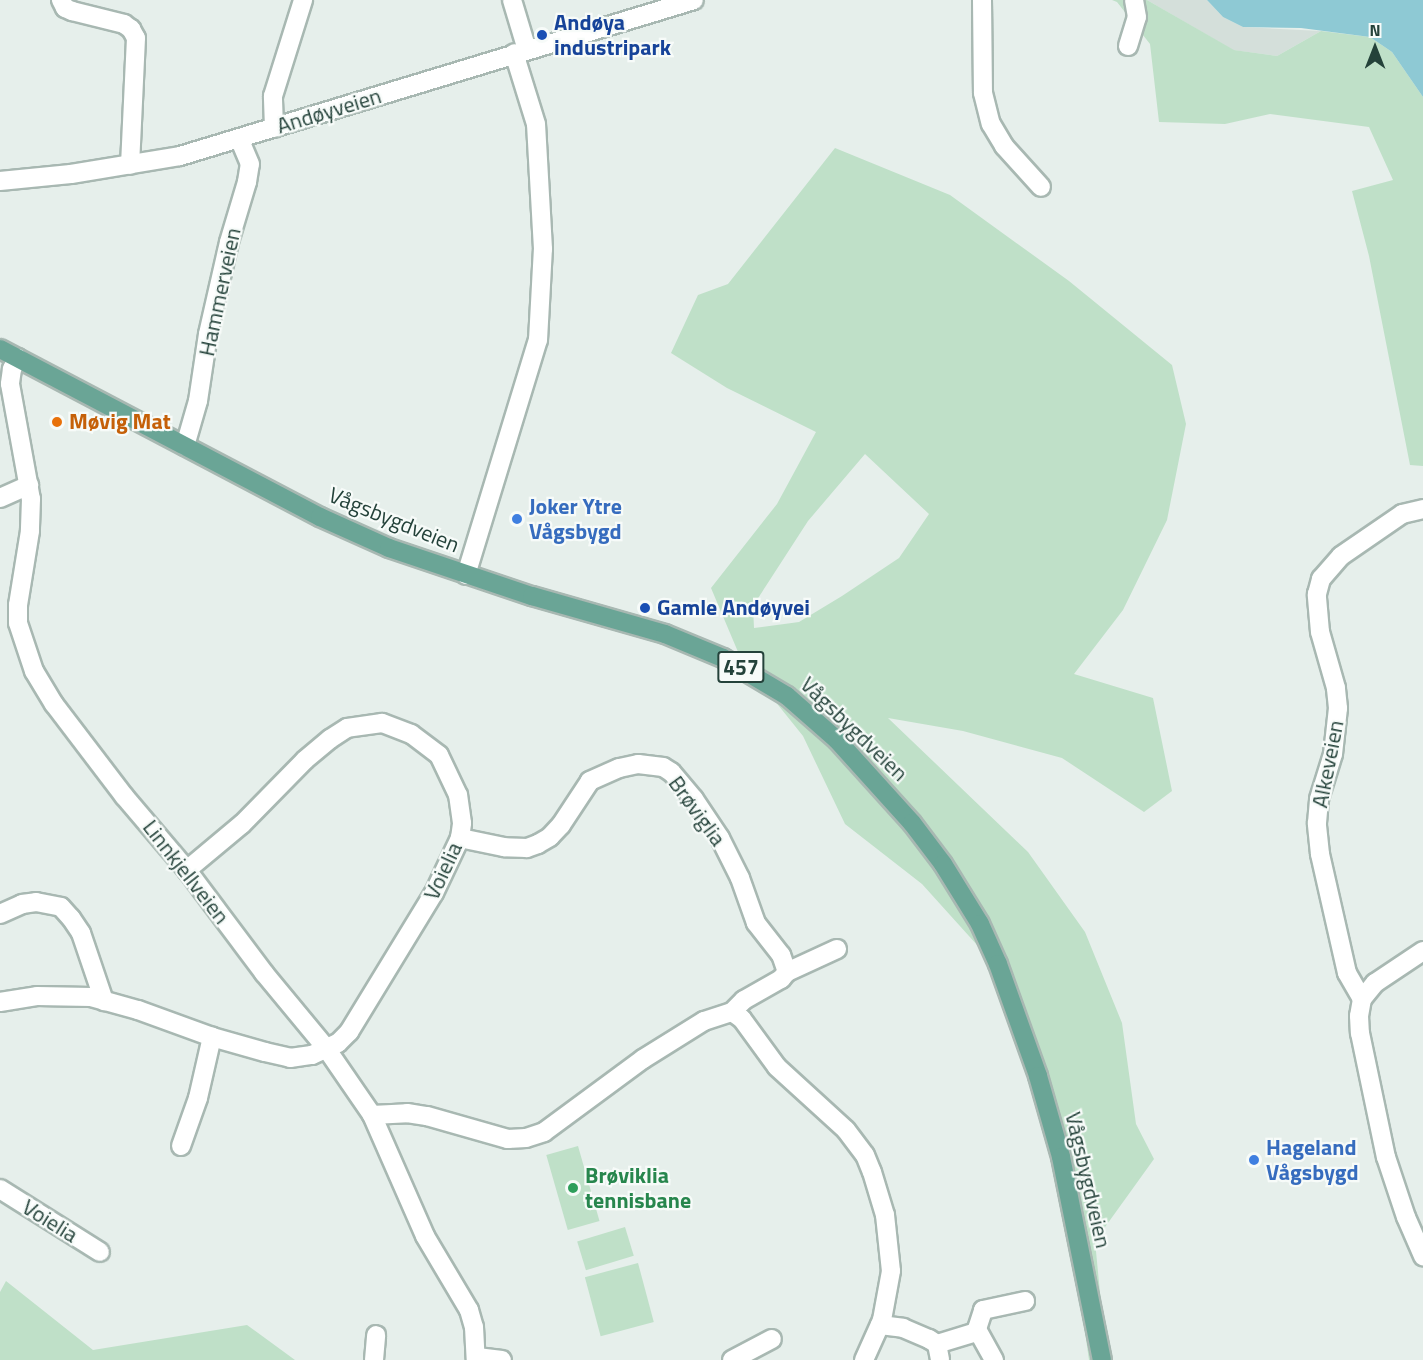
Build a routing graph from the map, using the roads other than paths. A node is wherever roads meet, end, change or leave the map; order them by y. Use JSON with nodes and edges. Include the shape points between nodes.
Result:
{"nodes":[{"id":1,"x":61,"y":0,"type":"edge"},
{"id":2,"x":303,"y":0,"type":"edge"},
{"id":3,"x":512,"y":0,"type":"edge"},
{"id":4,"x":694,"y":0,"type":"edge"},
{"id":5,"x":982,"y":0,"type":"edge"},
{"id":6,"x":1134,"y":0,"type":"edge"},
{"id":7,"x":1128,"y":46,"type":"dead end"},
{"id":8,"x":520,"y":52,"type":"junction"},
{"id":9,"x":274,"y":128,"type":"junction"},
{"id":10,"x":240,"y":140,"type":"junction"},
{"id":11,"x":130,"y":165,"type":"junction"},
{"id":12,"x":0,"y":181,"type":"edge"},
{"id":13,"x":1041,"y":187,"type":"dead end"},
{"id":14,"x":0,"y":349,"type":"edge"},
{"id":15,"x":18,"y":358,"type":"junction"},
{"id":16,"x":185,"y":446,"type":"junction"},
{"id":17,"x":29,"y":485,"type":"junction"},
{"id":18,"x":0,"y":498,"type":"edge"},
{"id":19,"x":1423,"y":509,"type":"edge"},
{"id":20,"x":466,"y":575,"type":"junction"},
{"id":21,"x":460,"y":838,"type":"junction"},
{"id":22,"x":187,"y":870,"type":"junction"},
{"id":23,"x":0,"y":914,"type":"edge"},
{"id":24,"x":837,"y":949,"type":"dead end"},
{"id":25,"x":1423,"y":951,"type":"edge"},
{"id":26,"x":787,"y":972,"type":"junction"},
{"id":27,"x":1362,"y":999,"type":"junction"},
{"id":28,"x":104,"y":1001,"type":"junction"},
{"id":29,"x":0,"y":1002,"type":"edge"},
{"id":30,"x":732,"y":1012,"type":"junction"},
{"id":31,"x":212,"y":1037,"type":"junction"},
{"id":32,"x":326,"y":1048,"type":"junction"},
{"id":33,"x":372,"y":1115,"type":"junction"},
{"id":34,"x":181,"y":1146,"type":"dead end"},
{"id":35,"x":0,"y":1189,"type":"edge"},
{"id":36,"x":100,"y":1252,"type":"dead end"},
{"id":37,"x":1423,"y":1256,"type":"edge"},
{"id":38,"x":1025,"y":1301,"type":"dead end"},
{"id":39,"x":880,"y":1325,"type":"junction"},
{"id":40,"x":977,"y":1329,"type":"junction"},
{"id":41,"x":376,"y":1335,"type":"dead end"},
{"id":42,"x":772,"y":1339,"type":"dead end"},
{"id":43,"x":939,"y":1352,"type":"edge"},
{"id":44,"x":476,"y":1358,"type":"edge"},
{"id":45,"x":374,"y":1360,"type":"edge"},
{"id":46,"x":502,"y":1360,"type":"edge"},
{"id":47,"x":732,"y":1360,"type":"edge"},
{"id":48,"x":864,"y":1360,"type":"edge"},
{"id":49,"x":994,"y":1360,"type":"edge"},
{"id":50,"x":1102,"y":1360,"type":"edge"}],
"edges":[{"from":1,"to":11,"type":"street","via":[[72,12],[124,24],[136,38]]},
{"from":2,"to":9,"type":"street","via":[[273,96]]},
{"from":3,"to":8,"type":"street"},
{"from":4,"to":8,"type":"street","name":"Andøyveien"},
{"from":5,"to":13,"type":"street","via":[[983,93],[991,124],[1004,146]]},
{"from":6,"to":7,"type":"street","via":[[1137,17]]},
{"from":8,"to":9,"type":"street","name":"Andøyveien"},
{"from":8,"to":20,"type":"street","via":[[536,124],[543,249],[538,340]]},
{"from":9,"to":10,"type":"street","name":"Andøyveien"},
{"from":10,"to":11,"type":"street","name":"Andøyveien"},
{"from":10,"to":16,"type":"street","name":"Hammerveien","via":[[250,164],[247,182],[229,242],[208,334],[198,401]]},
{"from":11,"to":12,"type":"street","name":"Andøyveien"},
{"from":14,"to":15,"type":"main road","name":"Vågsbygdveien","number":"457"},
{"from":15,"to":16,"type":"main road","name":"Vågsbygdveien","number":"457"},
{"from":15,"to":17,"type":"street","name":"Linnkjellveien","via":[[10,384]]},
{"from":16,"to":20,"type":"main road","name":"Vågsbygdveien","number":"457","via":[[320,517],[389,548]]},
{"from":17,"to":18,"type":"street"},
{"from":17,"to":22,"type":"street","name":"Linnkjellveien","via":[[30,531],[18,605],[18,623],[28,656],[54,704]]},
{"from":19,"to":27,"type":"street","name":"Alkeveien","via":[[1402,514],[1341,556],[1321,579],[1317,594],[1320,632],[1338,708],[1333,754],[1319,800],[1320,854],[1347,973]]},
{"from":20,"to":50,"type":"main road","name":"Vågsbygdveien","number":"457","via":[[665,634],[756,675],[787,696],[837,740],[912,823],[980,924],[1024,1034],[1060,1157]]},
{"from":21,"to":22,"type":"street","name":"Voielia","via":[[458,795],[439,755],[411,734],[382,723],[347,728],[330,739],[242,824]]},
{"from":21,"to":26,"type":"street","name":"Brøviglia","via":[[527,848],[550,837],[590,781],[619,768],[663,767],[694,800],[720,838],[756,923],[781,955]]},
{"from":21,"to":32,"type":"street","name":"Voielia","via":[[434,892],[361,1014],[338,1043]]},
{"from":22,"to":32,"type":"street","name":"Linnkjellveien","via":[[264,974]]},
{"from":23,"to":28,"type":"street","via":[[36,902],[61,907],[81,933]]},
{"from":24,"to":26,"type":"street"},
{"from":25,"to":27,"type":"street","via":[[1374,983]]},
{"from":26,"to":30,"type":"street"},
{"from":27,"to":37,"type":"street","via":[[1360,1033],[1386,1157]]},
{"from":28,"to":29,"type":"street","name":"Voielia","via":[[58,996]]},
{"from":28,"to":31,"type":"street","name":"Voielia"},
{"from":30,"to":33,"type":"street","via":[[704,1021],[643,1059],[544,1132],[526,1138],[508,1139],[407,1113]]},
{"from":30,"to":39,"type":"street","via":[[742,1019],[777,1066],[833,1116],[865,1155],[885,1215],[891,1271]]},
{"from":31,"to":32,"type":"street","name":"Voielia","via":[[290,1058]]},
{"from":31,"to":34,"type":"street","via":[[198,1098]]},
{"from":32,"to":33,"type":"street","name":"Linnkjellveien"},
{"from":33,"to":44,"type":"street","name":"Linnkjellveien","via":[[420,1226],[470,1310]]},
{"from":35,"to":36,"type":"street","name":"Voielia"},
{"from":38,"to":40,"type":"street","via":[[983,1310]]},
{"from":39,"to":43,"type":"street","via":[[903,1328]]},
{"from":39,"to":48,"type":"street"},
{"from":40,"to":43,"type":"street"},
{"from":40,"to":49,"type":"street"},
{"from":41,"to":45,"type":"street"},
{"from":42,"to":47,"type":"street"},
{"from":44,"to":46,"type":"street"}]}
